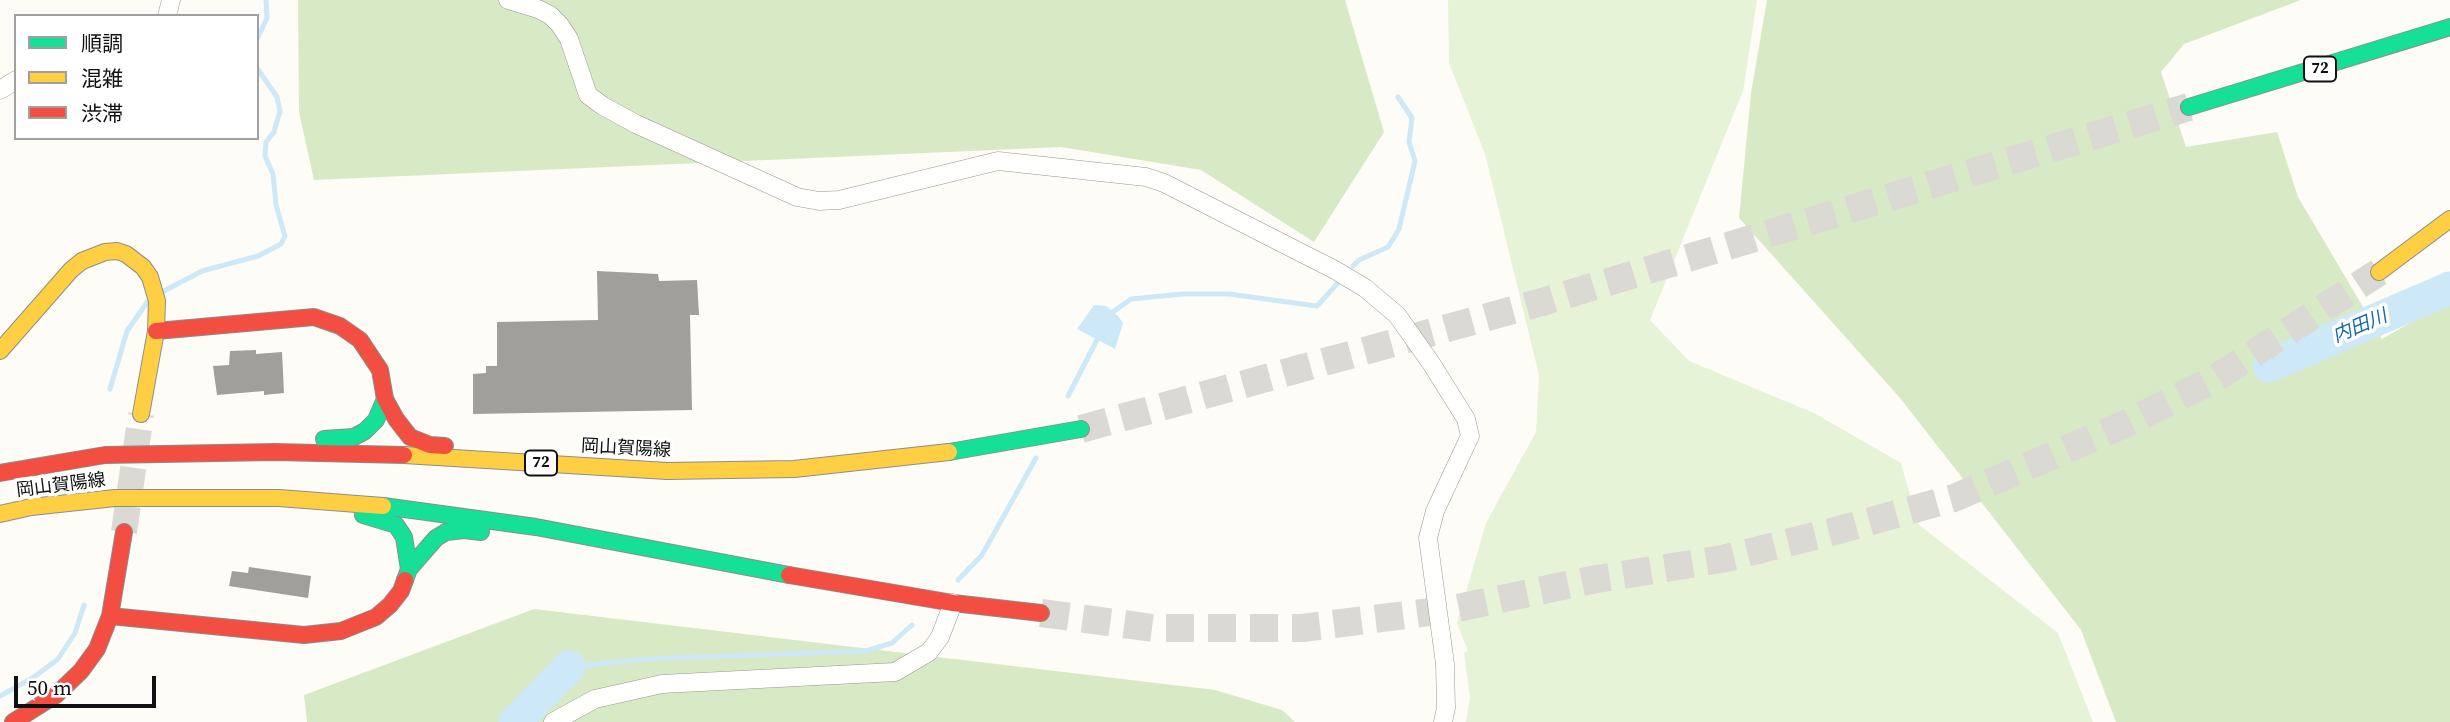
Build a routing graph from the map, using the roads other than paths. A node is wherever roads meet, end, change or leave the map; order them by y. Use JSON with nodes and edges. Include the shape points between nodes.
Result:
{"nodes":[{"id":1,"x":508,"y":0,"type":"edge"},
{"id":2,"x":2450,"y":27,"type":"edge"},
{"id":3,"x":2189,"y":107,"type":"tunnel mouth"},
{"id":4,"x":2450,"y":219,"type":"edge"},
{"id":5,"x":2379,"y":272,"type":"tunnel mouth"},
{"id":6,"x":156,"y":331,"type":"junction"},
{"id":7,"x":0,"y":351,"type":"edge"},
{"id":8,"x":385,"y":399,"type":"junction"},
{"id":9,"x":141,"y":414,"type":"tunnel mouth"},
{"id":10,"x":1081,"y":429,"type":"tunnel mouth"},
{"id":11,"x":216,"y":453,"type":"junction"},
{"id":12,"x":621,"y":468,"type":"junction"},
{"id":13,"x":0,"y":473,"type":"edge"},
{"id":14,"x":175,"y":498,"type":"junction"},
{"id":15,"x":0,"y":514,"type":"edge"},
{"id":16,"x":124,"y":532,"type":"tunnel mouth"},
{"id":17,"x":579,"y":535,"type":"junction"},
{"id":18,"x":410,"y":569,"type":"junction"},
{"id":19,"x":953,"y":603,"type":"junction"},
{"id":20,"x":1041,"y":612,"type":"tunnel mouth"},
{"id":21,"x":110,"y":616,"type":"junction"},
{"id":22,"x":13,"y":722,"type":"edge"},
{"id":23,"x":553,"y":722,"type":"edge"},
{"id":24,"x":1443,"y":722,"type":"edge"}],
"edges":[{"from":1,"to":24,"type":"street","via":[[538,9],[560,25],[588,95],[603,106],[797,197],[839,200],[998,161],[1146,177],[1365,288],[1396,315],[1431,363],[1466,419],[1470,436],[1434,511],[1428,538],[1445,664]]},
{"from":2,"to":3,"type":"main road","number":"72"},
{"from":4,"to":5,"type":"main road"},
{"from":6,"to":7,"type":"main road","via":[[155,293],[143,267],[117,251],[94,255],[71,270]]},
{"from":6,"to":8,"type":"main road","via":[[314,317],[340,326],[360,340],[380,370]]},
{"from":6,"to":9,"type":"main road"},
{"from":8,"to":11,"type":"main road","via":[[376,420],[354,437],[284,438]]},
{"from":8,"to":12,"type":"main road","via":[[410,437],[430,445],[583,455]]},
{"from":10,"to":12,"type":"main road","name":"岡山賀陽線","number":"72","via":[[945,453],[794,469]]},
{"from":11,"to":12,"type":"main road","name":"岡山賀陽線","number":"72","via":[[384,454]]},
{"from":11,"to":13,"type":"main road","name":"岡山賀陽線","number":"72","via":[[106,455]]},
{"from":14,"to":15,"type":"main road","name":"岡山賀陽線","via":[[115,498]]},
{"from":14,"to":17,"type":"main road","name":"岡山賀陽線","via":[[363,503]]},
{"from":14,"to":18,"type":"main road","via":[[224,506],[368,515],[396,525],[404,537]]},
{"from":16,"to":21,"type":"main road"},
{"from":17,"to":18,"type":"main road","via":[[527,538],[464,530],[446,533],[436,538]]},
{"from":17,"to":19,"type":"main road","name":"岡山賀陽線"},
{"from":18,"to":21,"type":"main road","via":[[390,605],[376,617],[341,631],[304,635]]},
{"from":19,"to":20,"type":"main road","name":"岡山賀陽線"},
{"from":19,"to":23,"type":"street","via":[[929,652],[895,672],[662,684],[595,699]]},
{"from":21,"to":22,"type":"main road","via":[[97,649],[81,671],[56,695]]}]}
